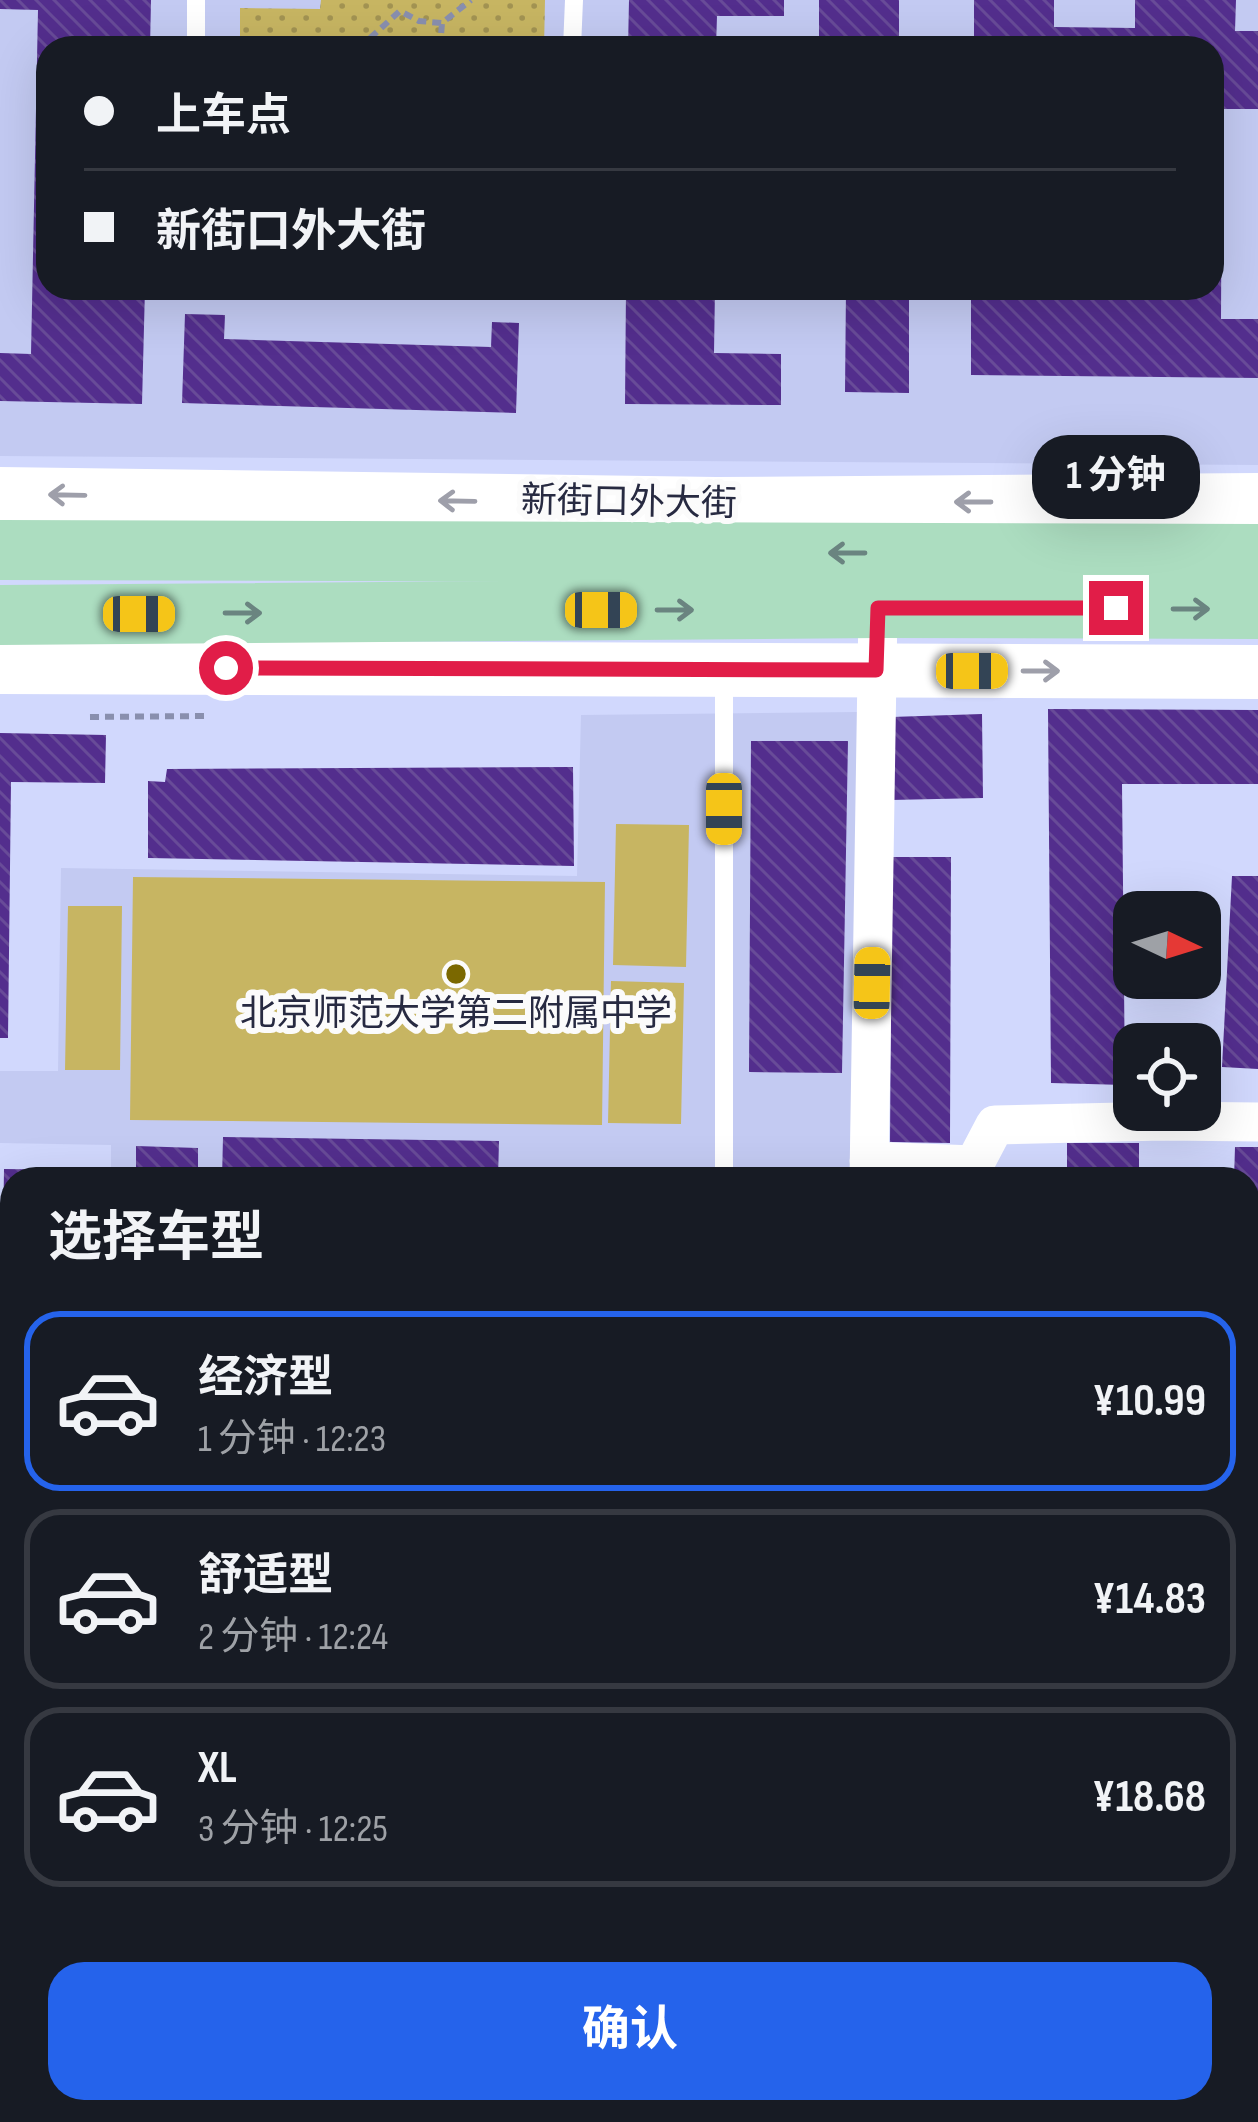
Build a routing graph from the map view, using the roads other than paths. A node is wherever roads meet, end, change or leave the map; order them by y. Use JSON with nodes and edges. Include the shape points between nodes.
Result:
{"nodes":[{"id":1,"x":196,"y":0,"type":"edge"},
{"id":2,"x":574,"y":0,"type":"edge"},
{"id":3,"x":196,"y":36,"type":"edge"},
{"id":4,"x":572,"y":36,"type":"edge"},
{"id":5,"x":0,"y":494,"type":"edge"},
{"id":6,"x":1258,"y":500,"type":"edge"},
{"id":7,"x":0,"y":550,"type":"edge"},
{"id":8,"x":1258,"y":554,"type":"edge"},
{"id":9,"x":878,"y":608,"type":"junction"},
{"id":10,"x":1258,"y":609,"type":"edge"},
{"id":11,"x":0,"y":615,"type":"edge"},
{"id":12,"x":0,"y":667,"type":"edge"},
{"id":13,"x":724,"y":670,"type":"junction"},
{"id":14,"x":876,"y":670,"type":"junction"},
{"id":15,"x":1258,"y":672,"type":"edge"},
{"id":16,"x":1258,"y":1122,"type":"edge"},
{"id":17,"x":724,"y":1167,"type":"edge"},
{"id":18,"x":869,"y":1167,"type":"edge"},
{"id":19,"x":948,"y":1167,"type":"edge"}],
"edges":[{"from":1,"to":3,"type":"lane"},
{"from":2,"to":4,"type":"lane"},
{"from":6,"to":5,"type":"street","name":"新街口外大街","one_way":true,"via":[[716,505]]},
{"from":8,"to":7,"type":"main road","name":"新街口外大街","one_way":true},
{"from":9,"to":10,"type":"main road","one_way":true},
{"from":11,"to":9,"type":"main road","one_way":true},
{"from":9,"to":14,"type":"street"},
{"from":12,"to":13,"type":"street"},
{"from":13,"to":14,"type":"street"},
{"from":13,"to":17,"type":"lane"},
{"from":14,"to":15,"type":"street","one_way":true},
{"from":14,"to":18,"type":"street"},
{"from":16,"to":19,"type":"street","via":[[995,1126],[974,1166]]}]}
